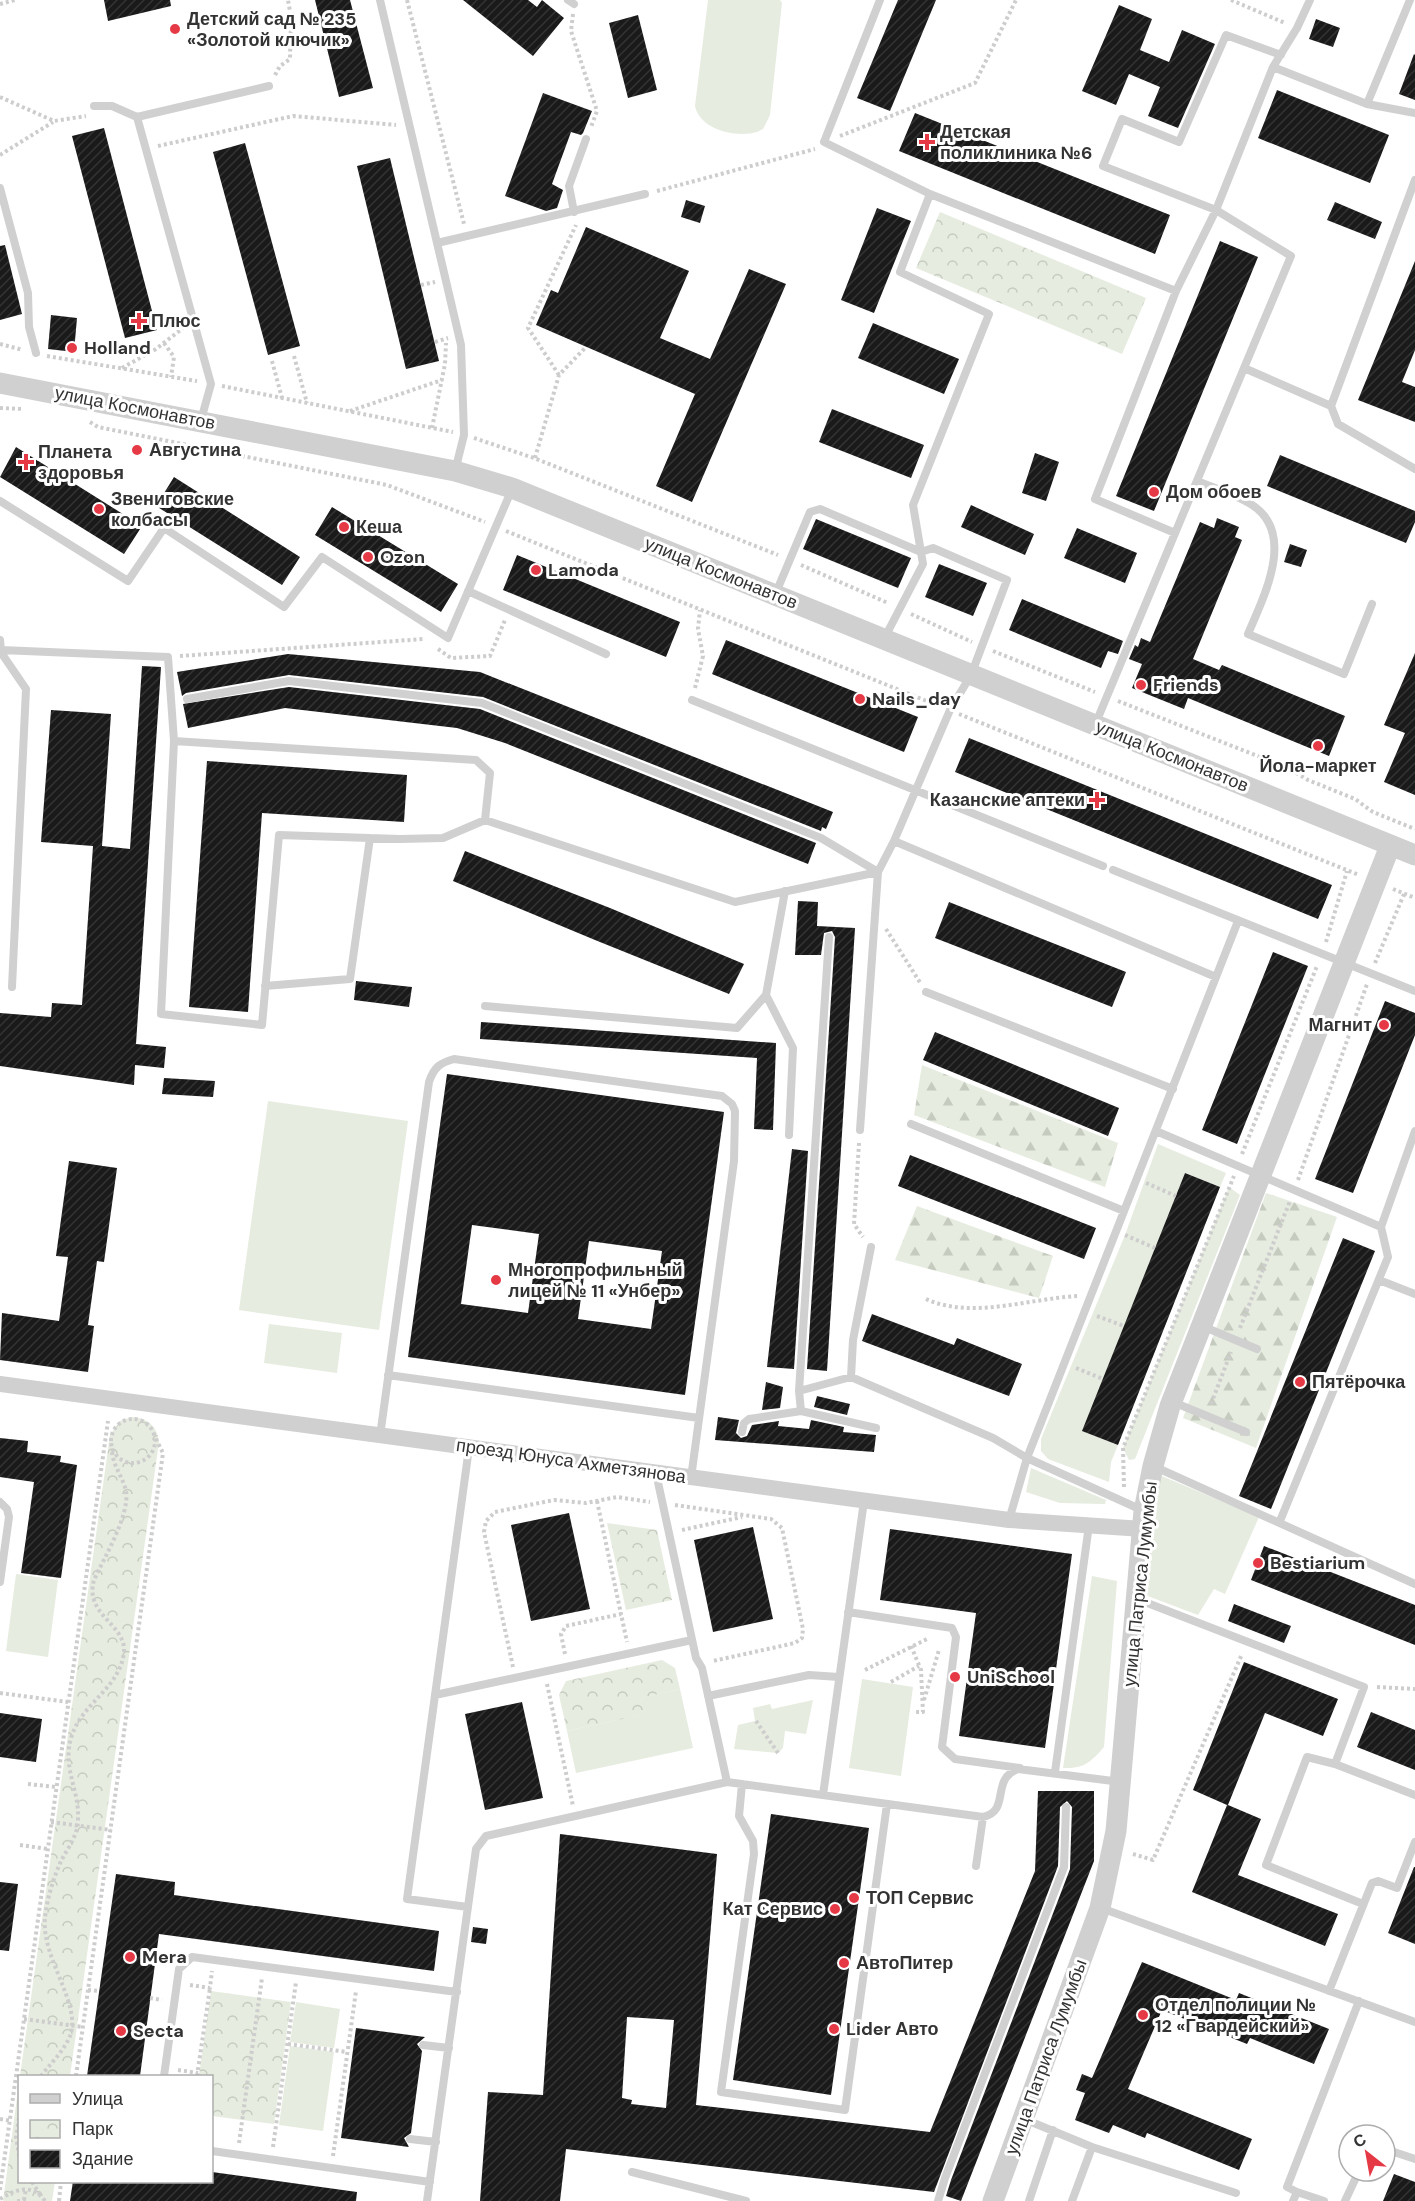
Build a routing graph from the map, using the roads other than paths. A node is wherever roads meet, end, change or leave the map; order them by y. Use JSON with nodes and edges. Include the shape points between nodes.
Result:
{"nodes":[{"id":1,"x":380,"y":0,"type":"edge"},
{"id":2,"x":880,"y":0,"type":"edge"},
{"id":3,"x":1310,"y":0,"type":"edge"},
{"id":4,"x":1410,"y":0,"type":"edge"},
{"id":5,"x":1281,"y":55,"type":"junction"},
{"id":6,"x":1274,"y":67,"type":"junction"},
{"id":7,"x":269,"y":86,"type":"road end"},
{"id":8,"x":1367,"y":104,"type":"junction"},
{"id":9,"x":94,"y":106,"type":"road end"},
{"id":10,"x":1415,"y":113,"type":"edge"},
{"id":11,"x":137,"y":117,"type":"junction"},
{"id":12,"x":586,"y":139,"type":"road end"},
{"id":13,"x":1415,"y":180,"type":"edge"},
{"id":14,"x":0,"y":188,"type":"edge"},
{"id":15,"x":645,"y":194,"type":"road end"},
{"id":16,"x":930,"y":194,"type":"junction"},
{"id":17,"x":1216,"y":210,"type":"junction"},
{"id":18,"x":574,"y":212,"type":"junction"},
{"id":19,"x":437,"y":243,"type":"junction"},
{"id":20,"x":1176,"y":291,"type":"junction"},
{"id":21,"x":36,"y":353,"type":"dead end"},
{"id":22,"x":1244,"y":368,"type":"junction"},
{"id":23,"x":0,"y":383,"type":"edge"},
{"id":24,"x":1331,"y":406,"type":"junction"},
{"id":25,"x":201,"y":421,"type":"junction"},
{"id":26,"x":1415,"y":469,"type":"edge"},
{"id":27,"x":455,"y":471,"type":"junction"},
{"id":28,"x":1197,"y":481,"type":"junction"},
{"id":29,"x":512,"y":488,"type":"junction"},
{"id":30,"x":0,"y":501,"type":"edge"},
{"id":31,"x":1175,"y":533,"type":"junction"},
{"id":32,"x":921,"y":552,"type":"junction"},
{"id":33,"x":468,"y":591,"type":"junction"},
{"id":34,"x":775,"y":595,"type":"junction"},
{"id":35,"x":1372,"y":603,"type":"dead end"},
{"id":36,"x":884,"y":639,"type":"junction"},
{"id":37,"x":0,"y":640,"type":"edge"},
{"id":38,"x":1,"y":650,"type":"edge"},
{"id":39,"x":606,"y":654,"type":"dead end"},
{"id":40,"x":971,"y":675,"type":"junction"},
{"id":41,"x":187,"y":699,"type":"dead end"},
{"id":42,"x":692,"y":700,"type":"road end"},
{"id":43,"x":1095,"y":725,"type":"junction"},
{"id":44,"x":174,"y":741,"type":"junction"},
{"id":45,"x":915,"y":789,"type":"junction"},
{"id":46,"x":485,"y":820,"type":"junction"},
{"id":47,"x":370,"y":838,"type":"junction"},
{"id":48,"x":894,"y":841,"type":"junction"},
{"id":49,"x":1390,"y":846,"type":"junction"},
{"id":50,"x":1415,"y":855,"type":"edge"},
{"id":51,"x":1104,"y":866,"type":"dead end"},
{"id":52,"x":1113,"y":870,"type":"dead end"},
{"id":53,"x":878,"y":872,"type":"junction"},
{"id":54,"x":785,"y":891,"type":"junction"},
{"id":55,"x":1238,"y":921,"type":"junction"},
{"id":56,"x":829,"y":937,"type":"dead end"},
{"id":57,"x":1344,"y":962,"type":"junction"},
{"id":58,"x":1216,"y":976,"type":"junction"},
{"id":59,"x":266,"y":986,"type":"junction"},
{"id":60,"x":12,"y":987,"type":"dead end"},
{"id":61,"x":1415,"y":990,"type":"edge"},
{"id":62,"x":926,"y":992,"type":"road end"},
{"id":63,"x":766,"y":995,"type":"junction"},
{"id":64,"x":485,"y":1006,"type":"dead end"},
{"id":65,"x":1173,"y":1089,"type":"junction"},
{"id":66,"x":911,"y":1124,"type":"dead end"},
{"id":67,"x":860,"y":1130,"type":"road end"},
{"id":68,"x":1156,"y":1131,"type":"junction"},
{"id":69,"x":1415,"y":1131,"type":"edge"},
{"id":70,"x":789,"y":1135,"type":"dead end"},
{"id":71,"x":1260,"y":1176,"type":"junction"},
{"id":72,"x":1124,"y":1211,"type":"junction"},
{"id":73,"x":1381,"y":1227,"type":"junction"},
{"id":74,"x":871,"y":1247,"type":"road end"},
{"id":75,"x":1379,"y":1280,"type":"junction"},
{"id":76,"x":1415,"y":1294,"type":"edge"},
{"id":77,"x":1202,"y":1325,"type":"junction"},
{"id":78,"x":1257,"y":1349,"type":"dead end"},
{"id":79,"x":388,"y":1375,"type":"junction"},
{"id":80,"x":851,"y":1377,"type":"junction"},
{"id":81,"x":0,"y":1384,"type":"edge"},
{"id":82,"x":799,"y":1391,"type":"junction"},
{"id":83,"x":1172,"y":1401,"type":"junction"},
{"id":84,"x":801,"y":1411,"type":"junction"},
{"id":85,"x":699,"y":1418,"type":"junction"},
{"id":86,"x":876,"y":1428,"type":"dead end"},
{"id":87,"x":742,"y":1432,"type":"dead end"},
{"id":88,"x":1246,"y":1432,"type":"dead end"},
{"id":89,"x":380,"y":1436,"type":"junction"},
{"id":90,"x":469,"y":1448,"type":"junction"},
{"id":91,"x":1028,"y":1458,"type":"junction"},
{"id":92,"x":1153,"y":1466,"type":"junction"},
{"id":93,"x":656,"y":1473,"type":"junction"},
{"id":94,"x":691,"y":1478,"type":"junction"},
{"id":95,"x":864,"y":1501,"type":"junction"},
{"id":96,"x":0,"y":1502,"type":"edge"},
{"id":97,"x":1009,"y":1520,"type":"junction"},
{"id":98,"x":1143,"y":1520,"type":"junction"},
{"id":99,"x":1280,"y":1521,"type":"junction"},
{"id":100,"x":1089,"y":1526,"type":"junction"},
{"id":101,"x":0,"y":1582,"type":"edge"},
{"id":102,"x":1415,"y":1584,"type":"edge"},
{"id":103,"x":1136,"y":1599,"type":"junction"},
{"id":104,"x":848,"y":1612,"type":"junction"},
{"id":105,"x":692,"y":1640,"type":"junction"},
{"id":106,"x":839,"y":1677,"type":"junction"},
{"id":107,"x":435,"y":1695,"type":"junction"},
{"id":108,"x":708,"y":1696,"type":"junction"},
{"id":109,"x":1335,"y":1764,"type":"junction"},
{"id":110,"x":1026,"y":1769,"type":"junction"},
{"id":111,"x":1055,"y":1772,"type":"junction"},
{"id":112,"x":726,"y":1782,"type":"junction"},
{"id":113,"x":1121,"y":1782,"type":"junction"},
{"id":114,"x":742,"y":1785,"type":"junction"},
{"id":115,"x":823,"y":1795,"type":"junction"},
{"id":116,"x":1415,"y":1795,"type":"edge"},
{"id":117,"x":887,"y":1804,"type":"junction"},
{"id":118,"x":1066,"y":1807,"type":"dead end"},
{"id":119,"x":983,"y":1817,"type":"junction"},
{"id":120,"x":1415,"y":1842,"type":"edge"},
{"id":121,"x":976,"y":1866,"type":"dead end"},
{"id":122,"x":1363,"y":1904,"type":"junction"},
{"id":123,"x":468,"y":1907,"type":"junction"},
{"id":124,"x":1100,"y":1908,"type":"junction"},
{"id":125,"x":1329,"y":1991,"type":"junction"},
{"id":126,"x":457,"y":1992,"type":"junction"},
{"id":127,"x":1359,"y":2001,"type":"junction"},
{"id":128,"x":1415,"y":2022,"type":"edge"},
{"id":129,"x":423,"y":2045,"type":"dead end"},
{"id":130,"x":449,"y":2048,"type":"junction"},
{"id":131,"x":164,"y":2073,"type":"edge"},
{"id":132,"x":1024,"y":2119,"type":"junction"},
{"id":133,"x":1053,"y":2130,"type":"junction"},
{"id":134,"x":410,"y":2139,"type":"dead end"},
{"id":135,"x":435,"y":2142,"type":"junction"},
{"id":136,"x":1092,"y":2146,"type":"junction"},
{"id":137,"x":213,"y":2151,"type":"edge"},
{"id":138,"x":1397,"y":2153,"type":"edge"},
{"id":139,"x":1415,"y":2159,"type":"edge"},
{"id":140,"x":632,"y":2172,"type":"dead end"},
{"id":141,"x":430,"y":2182,"type":"junction"},
{"id":142,"x":1353,"y":2183,"type":"edge"},
{"id":143,"x":1297,"y":2192,"type":"junction"},
{"id":144,"x":1236,"y":2193,"type":"dead end"},
{"id":145,"x":427,"y":2201,"type":"edge"},
{"id":146,"x":746,"y":2201,"type":"edge"},
{"id":147,"x":939,"y":2201,"type":"edge"},
{"id":148,"x":993,"y":2201,"type":"edge"},
{"id":149,"x":1029,"y":2201,"type":"edge"},
{"id":150,"x":1072,"y":2201,"type":"edge"},
{"id":151,"x":1293,"y":2201,"type":"edge"},
{"id":152,"x":1324,"y":2201,"type":"edge"},
{"id":153,"x":1345,"y":2201,"type":"edge"}],
"edges":[{"from":1,"to":19,"type":"lane"},
{"from":2,"to":16,"type":"lane","via":[[824,142]]},
{"from":3,"to":5,"type":"lane"},
{"from":4,"to":8,"type":"lane"},
{"from":5,"to":6,"type":"lane"},
{"from":5,"to":17,"type":"lane","via":[[1226,35],[1179,142],[1122,119],[1103,166]]},
{"from":6,"to":8,"type":"lane"},
{"from":6,"to":17,"type":"lane"},
{"from":7,"to":11,"type":"lane"},
{"from":8,"to":10,"type":"lane"},
{"from":9,"to":11,"type":"lane","via":[[112,106]]},
{"from":11,"to":25,"type":"lane","via":[[211,384]]},
{"from":12,"to":18,"type":"lane","via":[[569,186]]},
{"from":13,"to":24,"type":"lane"},
{"from":14,"to":21,"type":"lane","via":[[28,293],[29,327]]},
{"from":15,"to":18,"type":"lane"},
{"from":16,"to":20,"type":"lane"},
{"from":16,"to":32,"type":"lane","via":[[900,272],[989,314],[913,505]]},
{"from":17,"to":20,"type":"lane"},
{"from":17,"to":22,"type":"lane","via":[[1291,256]]},
{"from":18,"to":19,"type":"lane"},
{"from":19,"to":27,"type":"lane","via":[[460,345],[464,435]]},
{"from":20,"to":31,"type":"lane","via":[[1095,499]]},
{"from":22,"to":24,"type":"lane"},
{"from":22,"to":28,"type":"lane"},
{"from":23,"to":25,"type":"street","name":"улица Космонавтов"},
{"from":24,"to":26,"type":"lane","via":[[1338,424]]},
{"from":25,"to":27,"type":"street","name":"улица Космонавтов"},
{"from":27,"to":29,"type":"street","name":"улица Космонавтов"},
{"from":28,"to":31,"type":"lane"},
{"from":28,"to":35,"type":"lane","via":[[1250,503],[1266,519],[1275,543],[1271,578],[1248,634],[1344,674]]},
{"from":29,"to":33,"type":"lane"},
{"from":29,"to":34,"type":"street","name":"улица Космонавтов"},
{"from":30,"to":33,"type":"lane","via":[[128,581],[164,528],[284,608],[321,556],[448,638]]},
{"from":31,"to":43,"type":"lane"},
{"from":32,"to":34,"type":"lane","via":[[820,509],[810,512]]},
{"from":32,"to":36,"type":"lane","via":[[923,564]]},
{"from":32,"to":40,"type":"lane","via":[[933,548],[1007,580]]},
{"from":33,"to":39,"type":"lane"},
{"from":34,"to":36,"type":"street","name":"улица Космонавтов"},
{"from":36,"to":40,"type":"street","name":"улица Космонавтов"},
{"from":37,"to":38,"type":"lane"},
{"from":38,"to":44,"type":"lane","via":[[168,657]]},
{"from":38,"to":60,"type":"lane","via":[[26,688]]},
{"from":40,"to":43,"type":"street","name":"улица Космонавтов"},
{"from":40,"to":45,"type":"lane","via":[[950,710]]},
{"from":41,"to":53,"type":"lane","via":[[290,681],[482,703],[821,838]]},
{"from":42,"to":45,"type":"lane"},
{"from":43,"to":49,"type":"street","name":"улица Космонавтов"},
{"from":44,"to":46,"type":"lane","via":[[476,760],[490,772]]},
{"from":44,"to":59,"type":"lane","via":[[161,1014],[262,1025]]},
{"from":45,"to":48,"type":"lane"},
{"from":45,"to":51,"type":"lane"},
{"from":46,"to":47,"type":"lane","via":[[443,838]]},
{"from":46,"to":54,"type":"lane","via":[[735,902]]},
{"from":47,"to":59,"type":"lane","via":[[350,979]]},
{"from":47,"to":59,"type":"lane","via":[[279,835]]},
{"from":48,"to":53,"type":"lane"},
{"from":48,"to":58,"type":"lane"},
{"from":49,"to":50,"type":"street","name":"улица Космонавтов"},
{"from":49,"to":57,"type":"street","name":"улица Патриса Лумумбы"},
{"from":52,"to":55,"type":"lane"},
{"from":53,"to":54,"type":"lane"},
{"from":53,"to":67,"type":"lane"},
{"from":54,"to":63,"type":"lane"},
{"from":55,"to":57,"type":"lane"},
{"from":55,"to":58,"type":"lane"},
{"from":56,"to":82,"type":"lane"},
{"from":57,"to":61,"type":"lane"},
{"from":57,"to":71,"type":"street","name":"улица Патриса Лумумбы"},
{"from":58,"to":65,"type":"lane"},
{"from":62,"to":65,"type":"lane"},
{"from":63,"to":64,"type":"lane","via":[[737,1028]]},
{"from":63,"to":70,"type":"lane","via":[[792,1048]]},
{"from":65,"to":68,"type":"lane"},
{"from":66,"to":72,"type":"lane"},
{"from":68,"to":71,"type":"lane"},
{"from":68,"to":72,"type":"lane"},
{"from":69,"to":73,"type":"lane"},
{"from":71,"to":73,"type":"lane"},
{"from":71,"to":77,"type":"street","name":"улица Патриса Лумумбы"},
{"from":72,"to":91,"type":"lane"},
{"from":73,"to":75,"type":"lane","via":[[1388,1257]]},
{"from":74,"to":80,"type":"lane","via":[[853,1340]]},
{"from":75,"to":76,"type":"lane"},
{"from":75,"to":99,"type":"lane"},
{"from":77,"to":78,"type":"lane"},
{"from":77,"to":83,"type":"street","name":"улица Патриса Лумумбы"},
{"from":79,"to":85,"type":"lane"},
{"from":79,"to":85,"type":"lane","via":[[429,1082],[440,1063],[454,1059],[687,1091],[722,1096],[735,1111],[734,1161]]},
{"from":79,"to":89,"type":"lane"},
{"from":80,"to":82,"type":"lane"},
{"from":80,"to":91,"type":"lane","via":[[993,1438]]},
{"from":81,"to":89,"type":"street","name":"проезд Юнуса Ахметзянова"},
{"from":82,"to":84,"type":"lane"},
{"from":83,"to":88,"type":"lane"},
{"from":83,"to":92,"type":"street","name":"улица Патриса Лумумбы"},
{"from":84,"to":86,"type":"lane"},
{"from":84,"to":87,"type":"lane","via":[[749,1419]]},
{"from":85,"to":94,"type":"lane"},
{"from":89,"to":90,"type":"street","name":"проезд Юнуса Ахметзянова"},
{"from":90,"to":93,"type":"street","name":"проезд Юнуса Ахметзянова"},
{"from":90,"to":107,"type":"lane"},
{"from":91,"to":97,"type":"lane"},
{"from":91,"to":98,"type":"lane"},
{"from":92,"to":98,"type":"street","name":"улица Патриса Лумумбы"},
{"from":92,"to":99,"type":"lane"},
{"from":93,"to":94,"type":"street","name":"проезд Юнуса Ахметзянова"},
{"from":93,"to":105,"type":"lane"},
{"from":94,"to":95,"type":"street","name":"проезд Юнуса Ахметзянова"},
{"from":95,"to":97,"type":"street","name":"проезд Юнуса Ахметзянова"},
{"from":95,"to":104,"type":"lane"},
{"from":96,"to":101,"type":"lane","via":[[9,1517]]},
{"from":97,"to":100,"type":"street","name":"проезд Юнуса Ахметзянова"},
{"from":98,"to":100,"type":"street","name":"проезд Юнуса Ахметзянова"},
{"from":98,"to":103,"type":"street","name":"улица Патриса Лумумбы"},
{"from":99,"to":102,"type":"lane"},
{"from":100,"to":111,"type":"lane"},
{"from":103,"to":109,"type":"lane","via":[[1364,1687]]},
{"from":103,"to":113,"type":"street","name":"улица Патриса Лумумбы"},
{"from":104,"to":106,"type":"lane"},
{"from":104,"to":110,"type":"lane","via":[[950,1627],[956,1637],[941,1742],[944,1751],[955,1759]]},
{"from":105,"to":107,"type":"lane"},
{"from":105,"to":108,"type":"lane"},
{"from":106,"to":108,"type":"lane","via":[[809,1675]]},
{"from":106,"to":115,"type":"lane"},
{"from":107,"to":123,"type":"lane","via":[[407,1899]]},
{"from":108,"to":112,"type":"lane"},
{"from":109,"to":116,"type":"lane"},
{"from":109,"to":122,"type":"lane","via":[[1307,1756],[1266,1865]]},
{"from":110,"to":111,"type":"lane"},
{"from":110,"to":119,"type":"lane","via":[[1014,1770],[1005,1777],[998,1807]]},
{"from":111,"to":113,"type":"lane"},
{"from":112,"to":114,"type":"lane"},
{"from":112,"to":123,"type":"lane","via":[[486,1836],[476,1849]]},
{"from":113,"to":124,"type":"street","name":"улица Патриса Лумумбы","via":[[1116,1831]]},
{"from":114,"to":115,"type":"lane"},
{"from":114,"to":117,"type":"lane","via":[[739,1816],[753,1841],[754,1854],[722,2092],[845,2110]]},
{"from":115,"to":117,"type":"lane"},
{"from":117,"to":119,"type":"lane"},
{"from":118,"to":147,"type":"lane","via":[[1064,1866]]},
{"from":119,"to":121,"type":"lane"},
{"from":120,"to":122,"type":"lane","via":[[1397,1888],[1378,1881],[1372,1883]]},
{"from":122,"to":125,"type":"lane"},
{"from":123,"to":126,"type":"lane"},
{"from":124,"to":125,"type":"lane"},
{"from":124,"to":132,"type":"street","name":"улица Патриса Лумумбы"},
{"from":125,"to":127,"type":"lane"},
{"from":126,"to":130,"type":"lane"},
{"from":126,"to":131,"type":"lane","via":[[199,1956],[186,1960],[179,1969]]},
{"from":127,"to":128,"type":"lane"},
{"from":127,"to":143,"type":"lane","via":[[1287,2187]]},
{"from":129,"to":130,"type":"lane"},
{"from":130,"to":135,"type":"lane"},
{"from":132,"to":133,"type":"lane"},
{"from":132,"to":148,"type":"street","name":"улица Патриса Лумумбы"},
{"from":133,"to":136,"type":"lane"},
{"from":133,"to":149,"type":"lane"},
{"from":134,"to":135,"type":"lane"},
{"from":135,"to":141,"type":"lane"},
{"from":136,"to":144,"type":"lane"},
{"from":136,"to":150,"type":"lane"},
{"from":137,"to":141,"type":"lane"},
{"from":138,"to":139,"type":"lane"},
{"from":140,"to":146,"type":"lane"},
{"from":141,"to":145,"type":"lane"},
{"from":142,"to":153,"type":"lane"},
{"from":143,"to":151,"type":"lane"},
{"from":143,"to":152,"type":"lane"}]}
